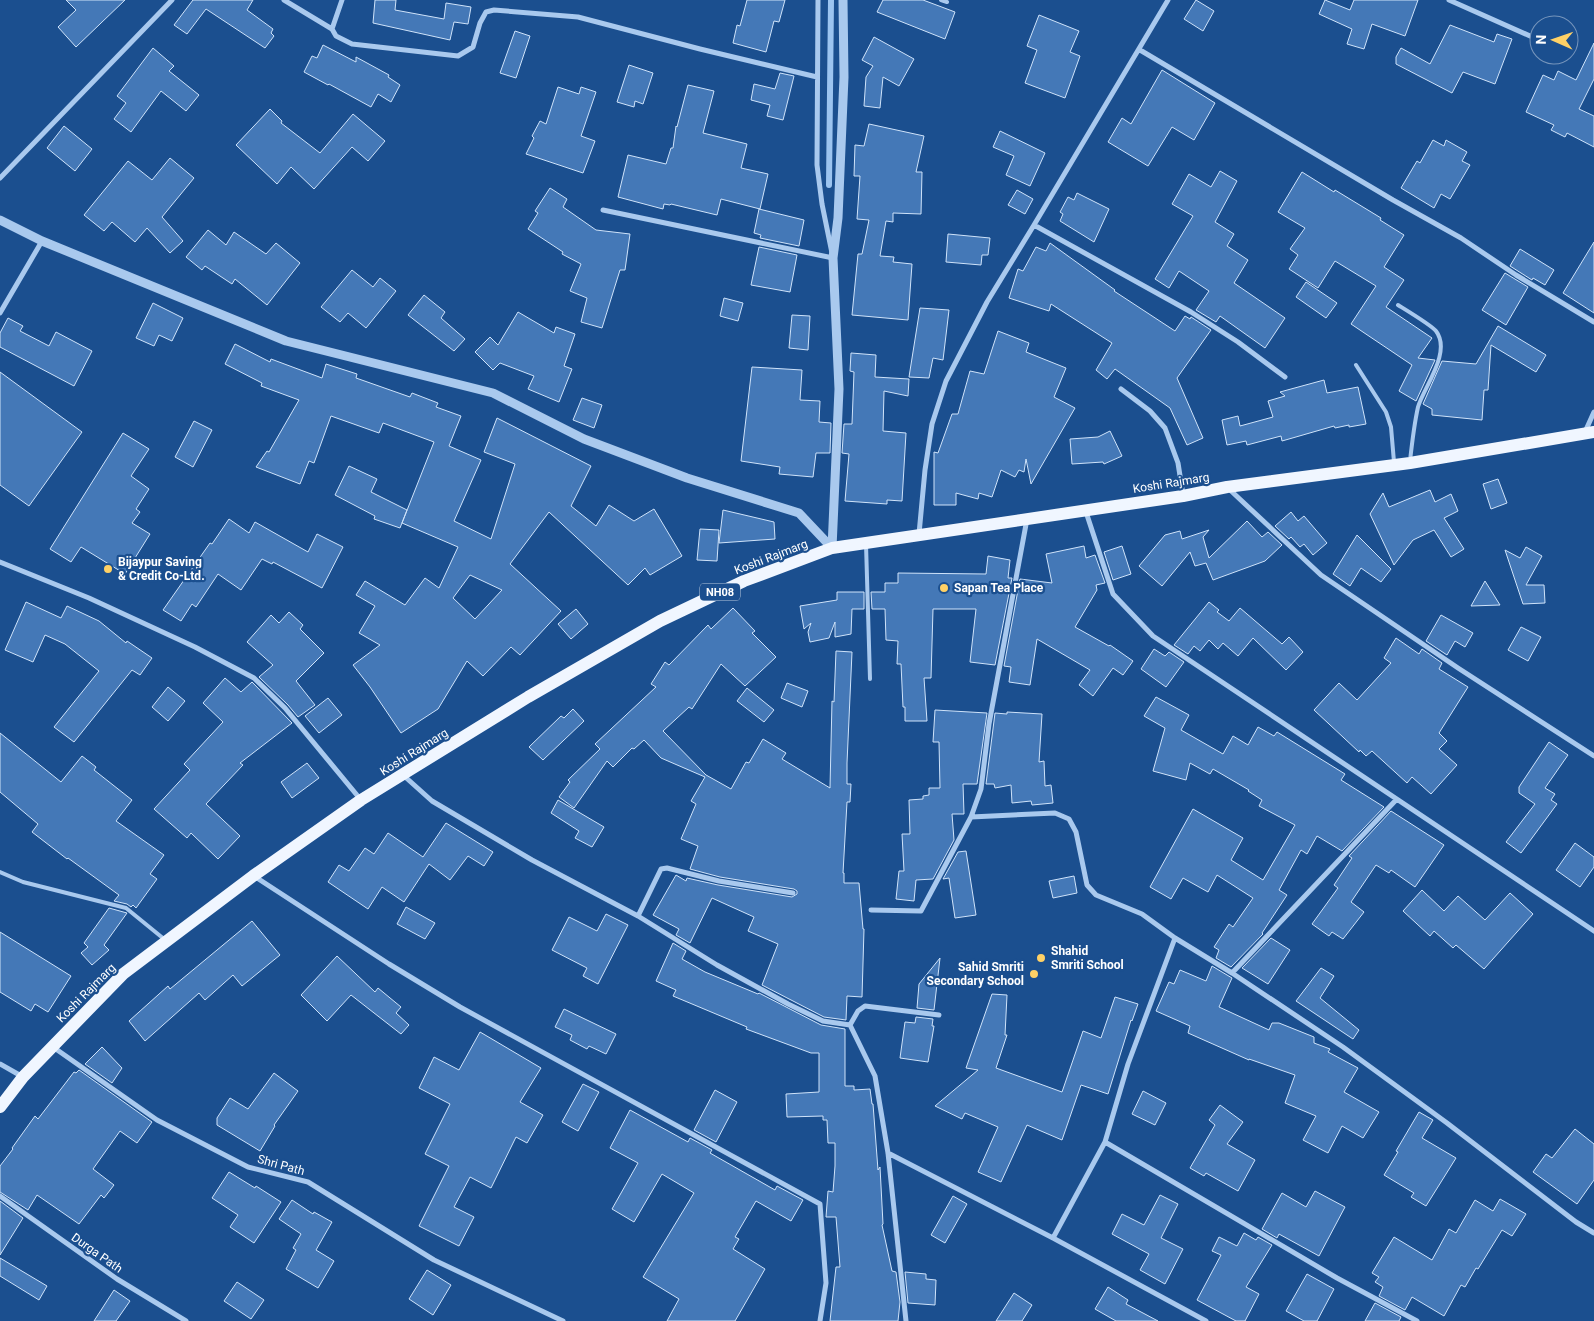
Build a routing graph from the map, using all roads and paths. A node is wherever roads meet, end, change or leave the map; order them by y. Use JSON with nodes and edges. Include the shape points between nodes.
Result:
{"nodes":[{"id":1,"x":172,"y":0,"type":"edge"},
{"id":2,"x":284,"y":0,"type":"edge"},
{"id":3,"x":342,"y":0,"type":"edge"},
{"id":4,"x":818,"y":0,"type":"edge"},
{"id":5,"x":844,"y":0,"type":"edge"},
{"id":6,"x":941,"y":0,"type":"edge"},
{"id":7,"x":1168,"y":0,"type":"edge"},
{"id":8,"x":1448,"y":0,"type":"edge"},
{"id":9,"x":947,"y":2,"type":"dead end"},
{"id":10,"x":332,"y":29,"type":"junction"},
{"id":11,"x":1529,"y":36,"type":"edge"},
{"id":12,"x":1140,"y":50,"type":"junction"},
{"id":13,"x":817,"y":77,"type":"junction"},
{"id":14,"x":0,"y":178,"type":"edge"},
{"id":15,"x":603,"y":210,"type":"dead end"},
{"id":16,"x":0,"y":220,"type":"edge"},
{"id":17,"x":1034,"y":225,"type":"junction"},
{"id":18,"x":42,"y":241,"type":"junction"},
{"id":19,"x":833,"y":258,"type":"junction"},
{"id":20,"x":1398,"y":305,"type":"dead end"},
{"id":21,"x":0,"y":313,"type":"edge"},
{"id":22,"x":1594,"y":322,"type":"edge"},
{"id":23,"x":1356,"y":365,"type":"dead end"},
{"id":24,"x":1285,"y":377,"type":"dead end"},
{"id":25,"x":1121,"y":389,"type":"dead end"},
{"id":26,"x":1594,"y":412,"type":"edge"},
{"id":27,"x":1589,"y":433,"type":"edge"},
{"id":28,"x":1410,"y":463,"type":"junction"},
{"id":29,"x":1394,"y":465,"type":"junction"},
{"id":30,"x":1227,"y":487,"type":"junction"},
{"id":31,"x":1183,"y":496,"type":"junction"},
{"id":32,"x":1084,"y":509,"type":"junction"},
{"id":33,"x":1027,"y":519,"type":"junction"},
{"id":34,"x":919,"y":534,"type":"junction"},
{"id":35,"x":866,"y":543,"type":"junction"},
{"id":36,"x":832,"y":548,"type":"junction"},
{"id":37,"x":0,"y":562,"type":"edge"},
{"id":38,"x":870,"y":679,"type":"dead end"},
{"id":39,"x":1594,"y":756,"type":"edge"},
{"id":40,"x":403,"y":775,"type":"junction"},
{"id":41,"x":361,"y":800,"type":"junction"},
{"id":42,"x":1396,"y":800,"type":"junction"},
{"id":43,"x":971,"y":816,"type":"junction"},
{"id":44,"x":0,"y":872,"type":"edge"},
{"id":45,"x":253,"y":876,"type":"junction"},
{"id":46,"x":793,"y":893,"type":"dead end"},
{"id":47,"x":871,"y":910,"type":"dead end"},
{"id":48,"x":638,"y":916,"type":"junction"},
{"id":49,"x":1594,"y":931,"type":"edge"},
{"id":50,"x":1175,"y":938,"type":"junction"},
{"id":51,"x":166,"y":941,"type":"junction"},
{"id":52,"x":1232,"y":973,"type":"junction"},
{"id":53,"x":939,"y":1015,"type":"dead end"},
{"id":54,"x":850,"y":1025,"type":"junction"},
{"id":55,"x":52,"y":1047,"type":"junction"},
{"id":56,"x":0,"y":1064,"type":"edge"},
{"id":57,"x":23,"y":1077,"type":"junction"},
{"id":58,"x":0,"y":1107,"type":"edge"},
{"id":59,"x":1105,"y":1142,"type":"junction"},
{"id":60,"x":888,"y":1153,"type":"junction"},
{"id":61,"x":0,"y":1196,"type":"edge"},
{"id":62,"x":1594,"y":1233,"type":"edge"},
{"id":63,"x":1053,"y":1238,"type":"junction"},
{"id":64,"x":186,"y":1321,"type":"edge"},
{"id":65,"x":563,"y":1321,"type":"edge"},
{"id":66,"x":820,"y":1321,"type":"edge"},
{"id":67,"x":906,"y":1321,"type":"edge"},
{"id":68,"x":1206,"y":1321,"type":"edge"},
{"id":69,"x":1417,"y":1321,"type":"edge"}],
"edges":[{"from":1,"to":14,"type":"street"},
{"from":2,"to":10,"type":"street"},
{"from":3,"to":10,"type":"street"},
{"from":4,"to":13,"type":"street"},
{"from":5,"to":19,"type":"street","via":[[844,86]]},
{"from":6,"to":9,"type":"lane"},
{"from":7,"to":12,"type":"street"},
{"from":8,"to":11,"type":"street"},
{"from":10,"to":13,"type":"street","via":[[336,36],[352,44],[458,56],[472,47],[486,12],[578,17]]},
{"from":12,"to":17,"type":"street"},
{"from":12,"to":22,"type":"street","via":[[1461,238]]},
{"from":13,"to":19,"type":"street","via":[[817,165]]},
{"from":15,"to":19,"type":"street"},
{"from":16,"to":18,"type":"street"},
{"from":17,"to":24,"type":"street","via":[[1192,312]]},
{"from":17,"to":34,"type":"street","via":[[986,302],[946,381],[932,424]]},
{"from":18,"to":21,"type":"street"},
{"from":18,"to":36,"type":"street","via":[[286,341],[493,393],[584,440],[687,478],[799,513]]},
{"from":19,"to":36,"type":"street","via":[[839,389]]},
{"from":20,"to":28,"type":"lane","via":[[1436,331],[1440,342],[1440,355],[1419,404]]},
{"from":23,"to":29,"type":"lane","via":[[1392,427]]},
{"from":25,"to":31,"type":"street","via":[[1150,411],[1165,428],[1178,463]]},
{"from":26,"to":27,"type":"street"},
{"from":27,"to":28,"type":"main road","name":"Koshi Rajmarg","number":"NH08"},
{"from":28,"to":29,"type":"main road","name":"Koshi Rajmarg","number":"NH08"},
{"from":29,"to":30,"type":"main road","name":"Koshi Rajmarg","number":"NH08"},
{"from":30,"to":31,"type":"main road","name":"Koshi Rajmarg","number":"NH08"},
{"from":30,"to":39,"type":"street","via":[[1321,575]]},
{"from":31,"to":32,"type":"main road","name":"Koshi Rajmarg","number":"NH08"},
{"from":32,"to":33,"type":"main road","name":"Koshi Rajmarg","number":"NH08"},
{"from":32,"to":42,"type":"street","via":[[1114,594],[1153,636]]},
{"from":33,"to":34,"type":"main road","name":"Koshi Rajmarg","number":"NH08"},
{"from":33,"to":43,"type":"street","via":[[989,724],[981,789]]},
{"from":34,"to":35,"type":"main road","name":"Koshi Rajmarg","number":"NH08"},
{"from":35,"to":36,"type":"main road","name":"Koshi Rajmarg","number":"NH08"},
{"from":35,"to":38,"type":"lane"},
{"from":36,"to":40,"type":"main road","name":"Koshi Rajmarg","number":"NH08","via":[[744,580],[660,621],[528,697]]},
{"from":37,"to":41,"type":"street","via":[[195,646],[254,678],[285,708]]},
{"from":40,"to":41,"type":"main road","name":"Koshi Rajmarg","number":"NH08"},
{"from":40,"to":48,"type":"street","via":[[432,800],[532,860]]},
{"from":41,"to":45,"type":"main road","name":"Koshi Rajmarg","number":"NH08"},
{"from":42,"to":49,"type":"street"},
{"from":42,"to":52,"type":"street"},
{"from":43,"to":47,"type":"street","via":[[921,911]]},
{"from":43,"to":50,"type":"street","via":[[1054,813],[1069,819],[1076,832],[1087,885],[1096,895],[1142,914]]},
{"from":44,"to":51,"type":"lane","via":[[23,882],[126,908]]},
{"from":45,"to":51,"type":"main road","name":"Koshi Rajmarg","number":"NH08"},
{"from":45,"to":66,"type":"street","via":[[460,1007],[820,1204],[826,1283]]},
{"from":46,"to":48,"type":"street","via":[[719,881],[667,868],[661,869]]},
{"from":48,"to":54,"type":"street","via":[[788,1004],[823,1021]]},
{"from":50,"to":52,"type":"street"},
{"from":50,"to":59,"type":"street","via":[[1128,1064]]},
{"from":51,"to":55,"type":"main road","name":"Koshi Rajmarg","number":"NH08","via":[[123,974]]},
{"from":52,"to":62,"type":"street","via":[[1343,1047]]},
{"from":53,"to":54,"type":"street","via":[[865,1006]]},
{"from":54,"to":60,"type":"street","via":[[875,1076]]},
{"from":55,"to":57,"type":"main road","name":"Koshi Rajmarg","number":"NH08"},
{"from":55,"to":65,"type":"street","name":"Shri Path","via":[[157,1120],[248,1167],[308,1182],[434,1260]]},
{"from":56,"to":57,"type":"street"},
{"from":57,"to":58,"type":"main road","name":"Koshi Rajmarg","number":"NH08"},
{"from":59,"to":63,"type":"street"},
{"from":59,"to":69,"type":"street","via":[[1337,1278]]},
{"from":60,"to":63,"type":"street"},
{"from":60,"to":67,"type":"street"},
{"from":61,"to":64,"type":"street","name":"Durga Path","via":[[118,1279]]},
{"from":63,"to":68,"type":"street"}]}
